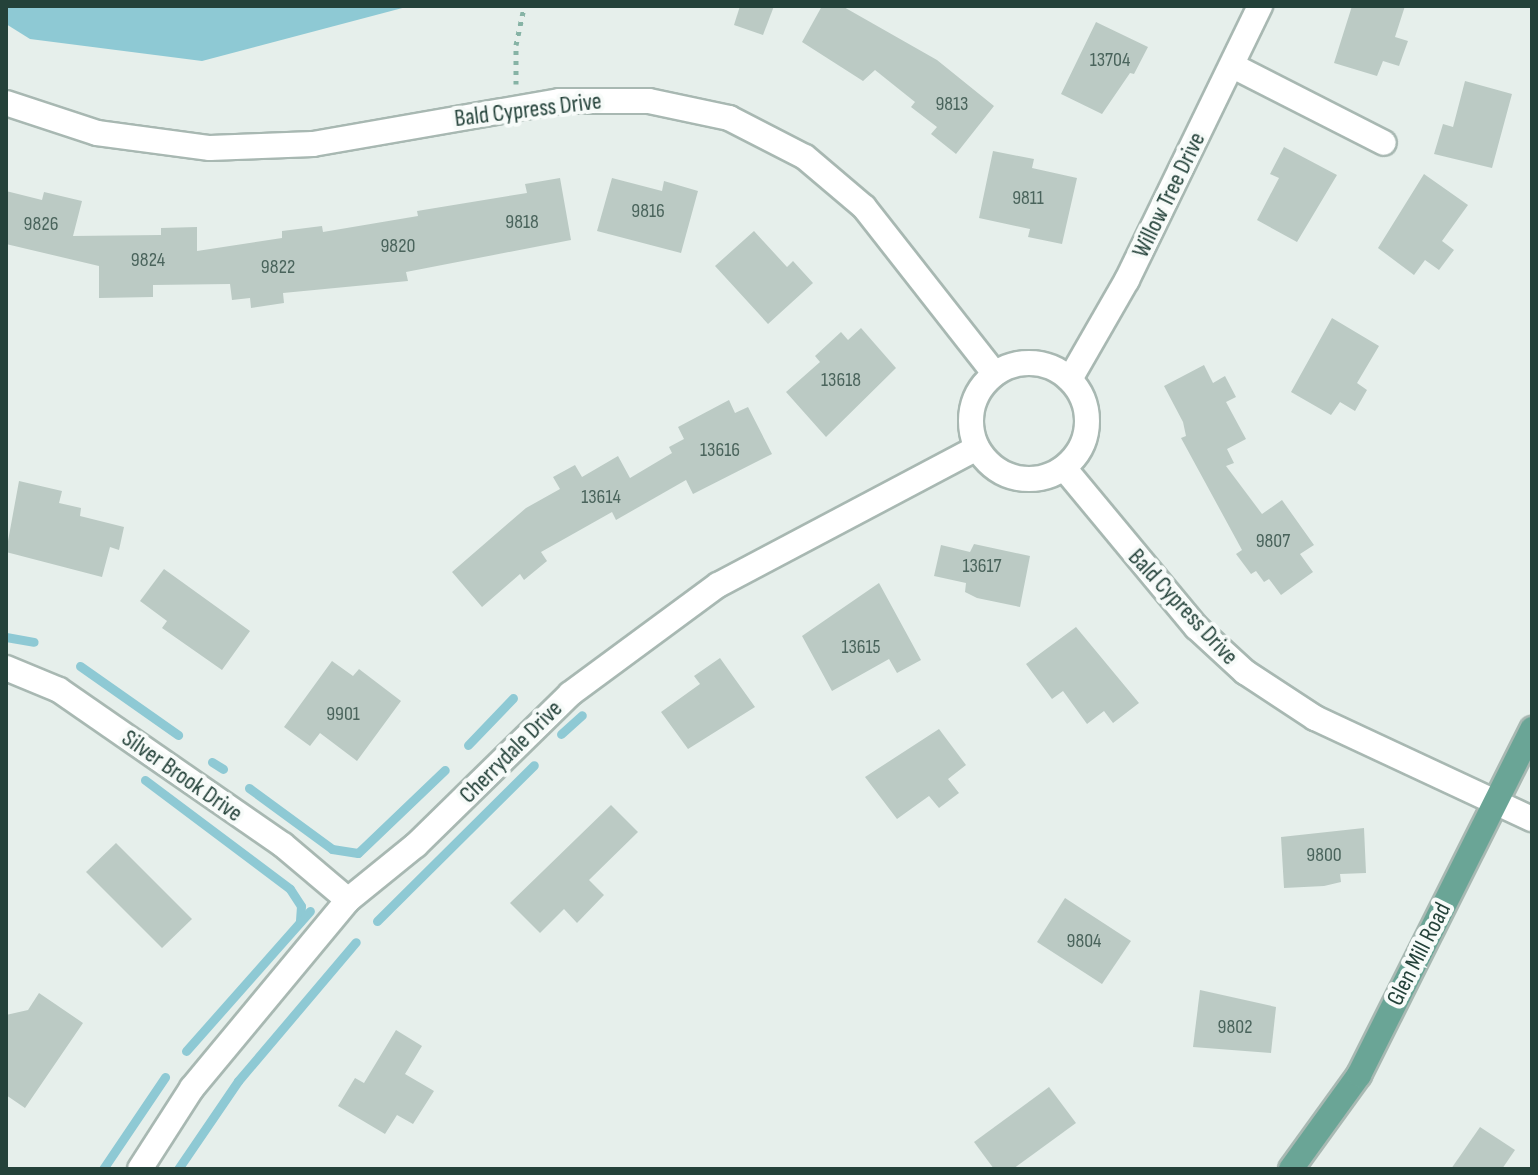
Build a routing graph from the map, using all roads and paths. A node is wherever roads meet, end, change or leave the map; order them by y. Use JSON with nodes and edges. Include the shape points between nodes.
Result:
{"nodes":[{"id":1,"x":524,"y":6,"type":"edge"},
{"id":2,"x":1260,"y":6,"type":"edge"},
{"id":3,"x":1233,"y":66,"type":"junction"},
{"id":4,"x":6,"y":103,"type":"edge"},
{"id":5,"x":516,"y":107,"type":"junction"},
{"id":6,"x":1384,"y":143,"type":"dead end"},
{"id":7,"x":995,"y":374,"type":"junction"},
{"id":8,"x":1070,"y":379,"type":"junction"},
{"id":9,"x":977,"y":448,"type":"junction"},
{"id":10,"x":1064,"y":468,"type":"junction"},
{"id":11,"x":6,"y":668,"type":"edge"},
{"id":12,"x":1532,"y":729,"type":"edge"},
{"id":13,"x":1497,"y":804,"type":"junction"},
{"id":14,"x":1532,"y":819,"type":"edge"},
{"id":15,"x":348,"y":900,"type":"junction"},
{"id":16,"x":140,"y":1169,"type":"edge"},
{"id":17,"x":1291,"y":1169,"type":"edge"}],
"edges":[{"from":1,"to":5,"type":"path","via":[[516,45]]},
{"from":2,"to":3,"type":"street","name":"Willow Tree Drive"},
{"from":3,"to":6,"type":"street"},
{"from":3,"to":8,"type":"street","name":"Willow Tree Drive","via":[[1127,280]]},
{"from":4,"to":5,"type":"street","name":"Bald Cypress Drive","via":[[97,133],[210,148],[313,144]]},
{"from":5,"to":7,"type":"street","name":"Bald Cypress Drive","via":[[607,98],[649,101],[729,118],[767,135],[805,157],[864,207]]},
{"from":7,"to":8,"type":"street","via":[[1033,362]]},
{"from":7,"to":9,"type":"street","via":[[973,408]]},
{"from":8,"to":10,"type":"street","via":[[1087,407],[1088,424],[1085,441]]},
{"from":9,"to":10,"type":"street","via":[[1006,475],[1026,480]]},
{"from":9,"to":15,"type":"street","name":"Cherrydale Drive","via":[[718,585],[570,694],[416,845]]},
{"from":10,"to":13,"type":"street","name":"Bald Cypress Drive","via":[[1196,627],[1245,672],[1315,718]]},
{"from":11,"to":15,"type":"street","name":"Silver Brook Drive","via":[[59,690],[283,845]]},
{"from":12,"to":13,"type":"main road","name":"Glen Mill Road"},
{"from":13,"to":14,"type":"street","name":"Bald Cypress Drive"},
{"from":13,"to":17,"type":"main road","name":"Glen Mill Road","via":[[1359,1075]]},
{"from":15,"to":16,"type":"street","name":"Cherrydale Drive","via":[[192,1088]]}]}
